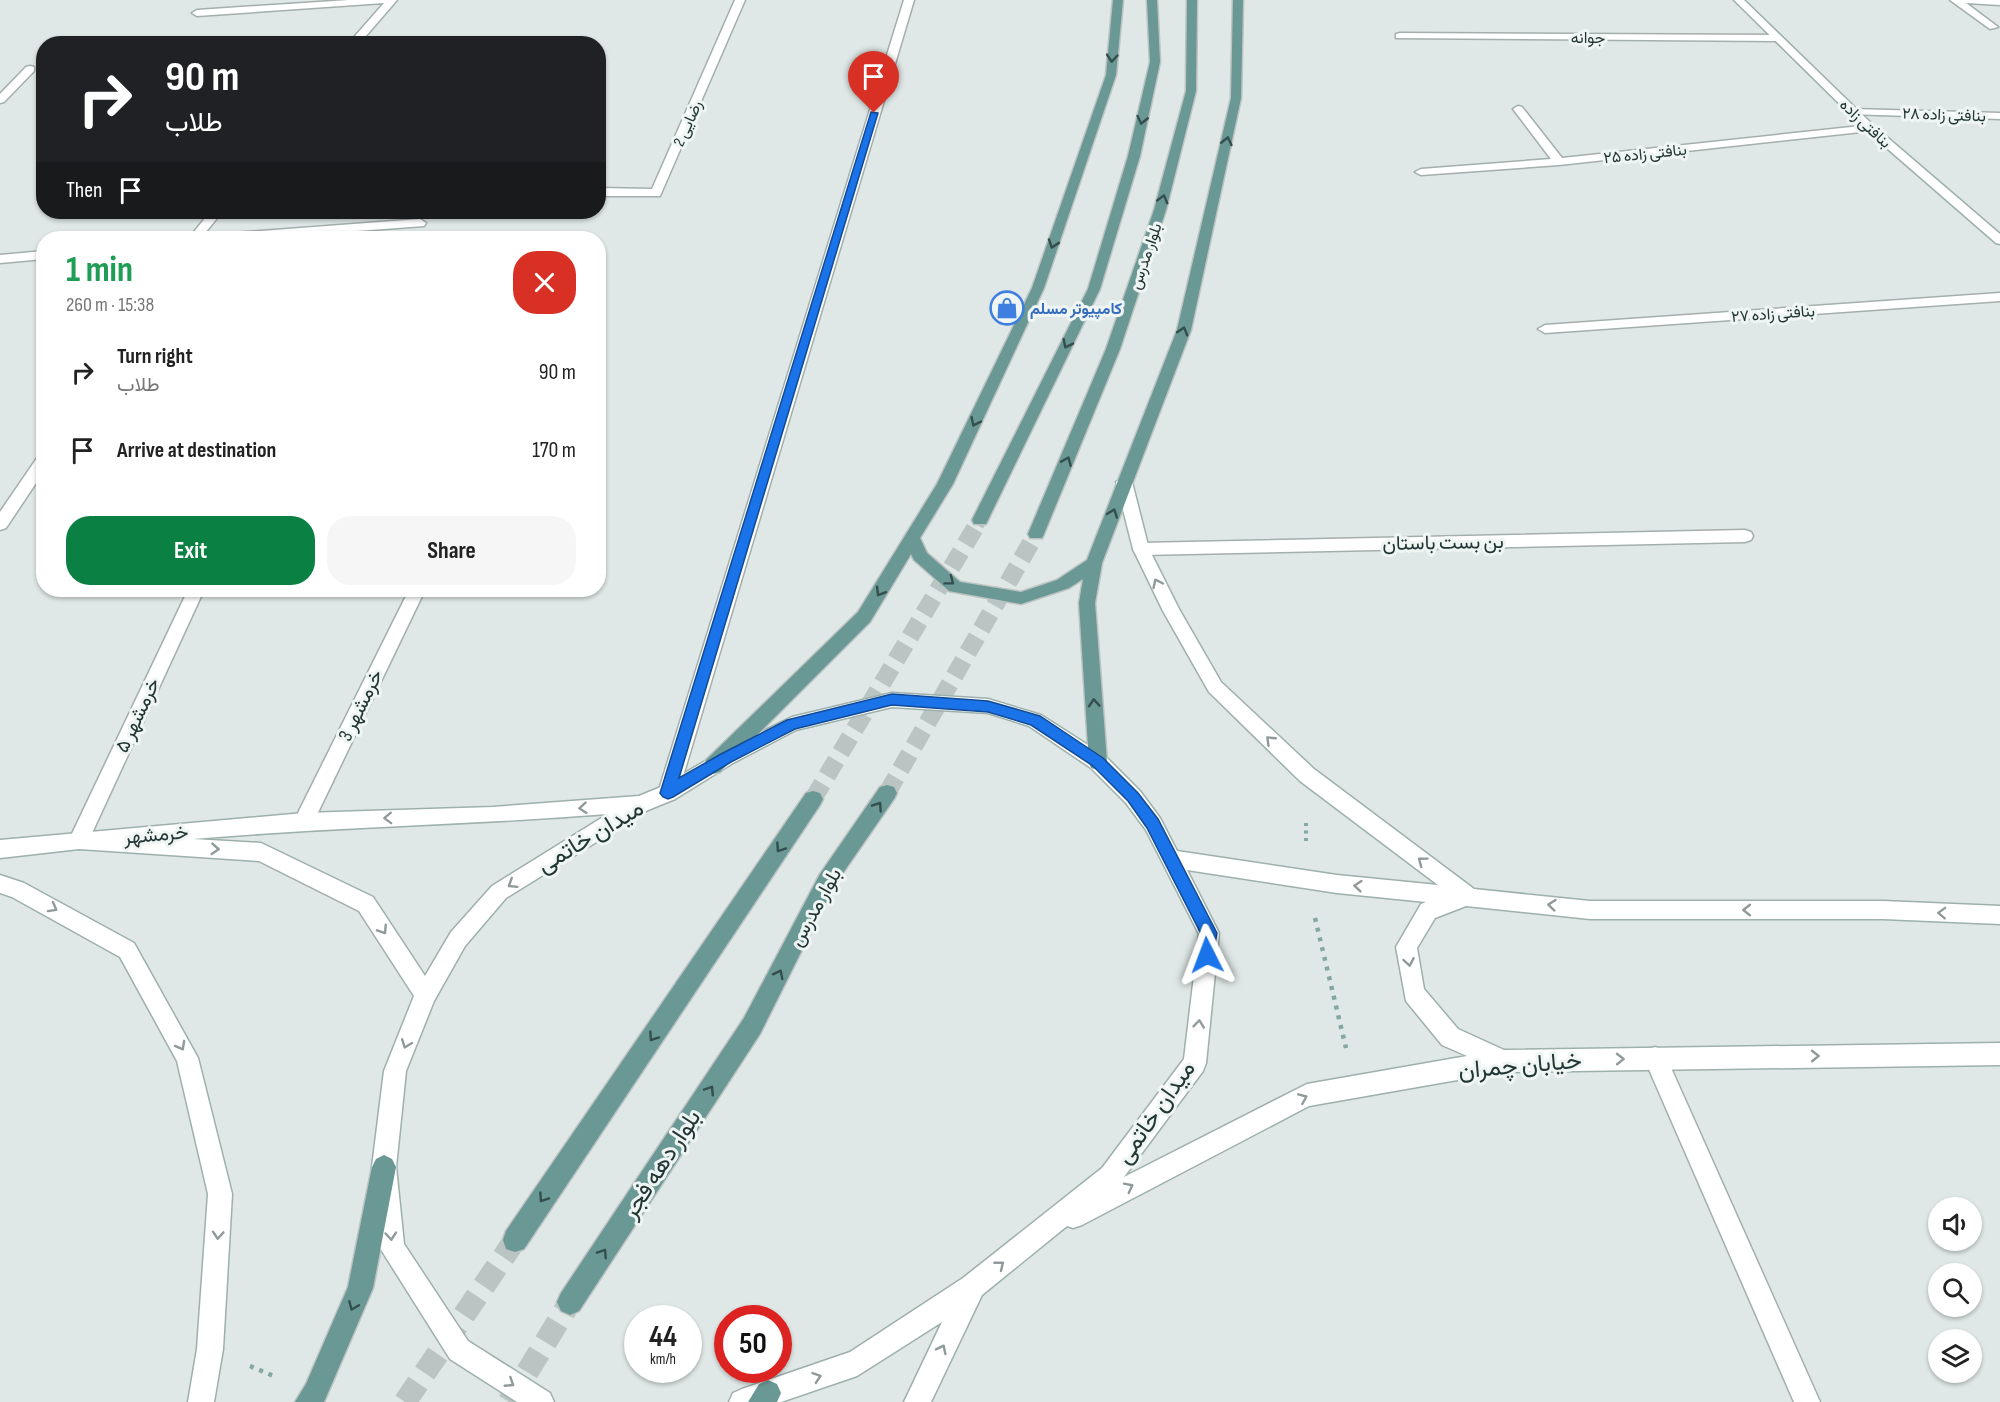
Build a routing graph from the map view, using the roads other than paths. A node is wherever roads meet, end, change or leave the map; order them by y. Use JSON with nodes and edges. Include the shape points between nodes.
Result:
{"nodes":[{"id":1,"x":392,"y":0,"type":"edge"},
{"id":2,"x":740,"y":0,"type":"edge"},
{"id":3,"x":909,"y":0,"type":"edge"},
{"id":4,"x":1118,"y":0,"type":"edge"},
{"id":5,"x":1152,"y":0,"type":"edge"},
{"id":6,"x":1192,"y":0,"type":"edge"},
{"id":7,"x":1238,"y":0,"type":"edge"},
{"id":8,"x":1739,"y":0,"type":"edge"},
{"id":9,"x":1955,"y":0,"type":"edge"},
{"id":10,"x":2000,"y":2,"type":"edge"},
{"id":11,"x":197,"y":13,"type":"dead end"},
{"id":12,"x":1993,"y":27,"type":"dead end"},
{"id":13,"x":359,"y":36,"type":"edge"},
{"id":14,"x":1400,"y":36,"type":"dead end"},
{"id":15,"x":1777,"y":38,"type":"junction"},
{"id":16,"x":30,"y":69,"type":"dead end"},
{"id":17,"x":0,"y":100,"type":"edge"},
{"id":18,"x":1518,"y":109,"type":"dead end"},
{"id":19,"x":1852,"y":112,"type":"junction"},
{"id":20,"x":2000,"y":116,"type":"edge"},
{"id":21,"x":1869,"y":128,"type":"junction"},
{"id":22,"x":1559,"y":162,"type":"junction"},
{"id":23,"x":1421,"y":172,"type":"dead end"},
{"id":24,"x":606,"y":192,"type":"edge"},
{"id":25,"x":210,"y":219,"type":"edge"},
{"id":26,"x":420,"y":223,"type":"dead end"},
{"id":27,"x":201,"y":231,"type":"edge"},
{"id":28,"x":313,"y":231,"type":"edge"},
{"id":29,"x":2000,"y":240,"type":"edge"},
{"id":30,"x":36,"y":256,"type":"edge"},
{"id":31,"x":0,"y":259,"type":"edge"},
{"id":32,"x":2000,"y":297,"type":"edge"},
{"id":33,"x":1545,"y":329,"type":"dead end"},
{"id":34,"x":36,"y":471,"type":"edge"},
{"id":35,"x":1124,"y":482,"type":"junction"},
{"id":36,"x":980,"y":520,"type":"tunnel mouth"},
{"id":37,"x":0,"y":524,"type":"edge"},
{"id":38,"x":1036,"y":534,"type":"tunnel mouth"},
{"id":39,"x":1745,"y":536,"type":"dead end"},
{"id":40,"x":912,"y":538,"type":"junction"},
{"id":41,"x":1141,"y":549,"type":"junction"},
{"id":42,"x":1094,"y":563,"type":"junction"},
{"id":43,"x":193,"y":597,"type":"edge"},
{"id":44,"x":414,"y":597,"type":"edge"},
{"id":45,"x":1098,"y":762,"type":"junction"},
{"id":46,"x":713,"y":766,"type":"junction"},
{"id":47,"x":668,"y":793,"type":"junction"},
{"id":48,"x":887,"y":793,"type":"tunnel mouth"},
{"id":49,"x":813,"y":799,"type":"tunnel mouth"},
{"id":50,"x":641,"y":804,"type":"junction"},
{"id":51,"x":304,"y":820,"type":"junction"},
{"id":52,"x":78,"y":840,"type":"junction"},
{"id":53,"x":0,"y":849,"type":"edge"},
{"id":54,"x":1172,"y":860,"type":"junction"},
{"id":55,"x":0,"y":884,"type":"edge"},
{"id":56,"x":1469,"y":896,"type":"junction"},
{"id":57,"x":2000,"y":915,"type":"edge"},
{"id":58,"x":425,"y":995,"type":"junction"},
{"id":59,"x":752,"y":1026,"type":"joint"},
{"id":60,"x":2000,"y":1054,"type":"edge"},
{"id":61,"x":1655,"y":1058,"type":"junction"},
{"id":62,"x":1503,"y":1061,"type":"junction"},
{"id":63,"x":384,"y":1167,"type":"junction"},
{"id":64,"x":1040,"y":1233,"type":"junction"},
{"id":65,"x":515,"y":1240,"type":"tunnel mouth"},
{"id":66,"x":972,"y":1287,"type":"junction"},
{"id":67,"x":570,"y":1302,"type":"tunnel mouth"},
{"id":68,"x":312,"y":1398,"type":"edge"},
{"id":69,"x":764,"y":1398,"type":"edge"},
{"id":70,"x":201,"y":1402,"type":"edge"},
{"id":71,"x":541,"y":1402,"type":"edge"},
{"id":72,"x":742,"y":1402,"type":"edge"},
{"id":73,"x":917,"y":1402,"type":"edge"},
{"id":74,"x":1807,"y":1402,"type":"edge"}],
"edges":[{"from":1,"to":11,"type":"street"},
{"from":1,"to":13,"type":"street"},
{"from":2,"to":24,"type":"street","name":"رضایی 2","via":[[656,193]]},
{"from":3,"to":47,"type":"street"},
{"from":4,"to":40,"type":"main road","one_way":true,"via":[[1111,75],[1038,288],[945,484]]},
{"from":5,"to":36,"type":"main road","name":"بلوار مدرس","one_way":true,"via":[[1155,62],[1134,156],[1094,289]]},
{"from":38,"to":6,"type":"main road","name":"بلوار مدرس","one_way":true,"via":[[1113,349],[1160,210],[1191,91]]},
{"from":35,"to":7,"type":"main road","one_way":true,"via":[[1184,330],[1236,98]]},
{"from":8,"to":15,"type":"street","name":"بنافتی زاده"},
{"from":9,"to":10,"type":"street"},
{"from":9,"to":12,"type":"street"},
{"from":14,"to":15,"type":"street","name":"جوانه"},
{"from":15,"to":19,"type":"street","name":"بنافتی زاده"},
{"from":16,"to":17,"type":"street"},
{"from":18,"to":22,"type":"street"},
{"from":19,"to":20,"type":"street","name":"بنافتی زاده ۲۸"},
{"from":19,"to":21,"type":"street","name":"بنافتی زاده"},
{"from":21,"to":22,"type":"street","name":"بنافتی زاده ۲۵"},
{"from":21,"to":29,"type":"street","name":"بنافتی زاده"},
{"from":22,"to":23,"type":"street","name":"بنافتی زاده ۲۵"},
{"from":25,"to":27,"type":"street"},
{"from":26,"to":28,"type":"street"},
{"from":30,"to":31,"type":"street"},
{"from":32,"to":33,"type":"street","name":"بنافتی زاده ۲۷"},
{"from":34,"to":37,"type":"street"},
{"from":35,"to":41,"type":"street"},
{"from":42,"to":35,"type":"main road","one_way":true},
{"from":39,"to":41,"type":"street","name":"بن بست باستان"},
{"from":40,"to":42,"type":"main road","one_way":true,"via":[[920,556],[955,586],[1021,598],[1063,584]]},
{"from":40,"to":46,"type":"main road","one_way":true,"via":[[864,617]]},
{"from":56,"to":41,"type":"street","one_way":true,"via":[[1307,775],[1215,687]]},
{"from":45,"to":42,"type":"main road","one_way":true,"via":[[1087,603]]},
{"from":43,"to":52,"type":"street","name":"خرمشهر ۵"},
{"from":44,"to":51,"type":"street","name":"خرمشهر 3"},
{"from":45,"to":46,"type":"street","name":"میدان خاتمی","via":[[1035,720],[988,706],[892,700],[792,724]]},
{"from":45,"to":54,"type":"street","name":"میدان خاتمی","via":[[1133,797]]},
{"from":46,"to":47,"type":"street","name":"میدان خاتمی"},
{"from":47,"to":50,"type":"street","name":"میدان خاتمی"},
{"from":59,"to":48,"type":"main road","name":"بلوار مدرس","one_way":true,"via":[[827,880]]},
{"from":49,"to":65,"type":"main road","one_way":true},
{"from":50,"to":51,"type":"street","name":"خرمشهر","one_way":true,"via":[[493,815]]},
{"from":50,"to":58,"type":"street","name":"میدان خاتمی","one_way":true,"via":[[499,892],[458,939]]},
{"from":51,"to":52,"type":"street","name":"خرمشهر"},
{"from":52,"to":53,"type":"street"},
{"from":52,"to":58,"type":"street","name":"خرمشهر","one_way":true,"via":[[261,852],[366,904]]},
{"from":56,"to":54,"type":"street","one_way":true},
{"from":64,"to":54,"type":"street","name":"میدان خاتمی","one_way":true,"via":[[1110,1176],[1195,1063],[1209,933]]},
{"from":55,"to":70,"type":"street","one_way":true,"via":[[18,889],[127,950],[187,1058],[220,1194],[210,1349]]},
{"from":57,"to":56,"type":"street","one_way":true,"via":[[1883,910],[1590,909]]},
{"from":56,"to":62,"type":"street","one_way":true,"via":[[1428,911],[1406,947],[1414,994],[1450,1037]]},
{"from":58,"to":63,"type":"street","name":"میدان خاتمی","one_way":true,"via":[[395,1071]]},
{"from":67,"to":59,"type":"main road","name":"بلوار دهه فجر","one_way":true},
{"from":61,"to":60,"type":"street","name":"خیابان چمران","one_way":true},
{"from":62,"to":61,"type":"street","name":"خیابان چمران","one_way":true},
{"from":61,"to":74,"type":"street"},
{"from":64,"to":62,"type":"street","name":"خیابان چمران","one_way":true,"via":[[1307,1095]]},
{"from":63,"to":68,"type":"main road","one_way":true,"via":[[360,1288]]},
{"from":63,"to":71,"type":"street","name":"میدان خاتمی","one_way":true,"via":[[392,1248],[459,1350]]},
{"from":66,"to":64,"type":"street","name":"میدان خاتمی","one_way":true},
{"from":69,"to":66,"type":"street","name":"میدان خاتمی","one_way":true,"via":[[857,1364]]},
{"from":73,"to":66,"type":"street","one_way":true},
{"from":69,"to":72,"type":"street","name":"میدان خاتمی"}]}
